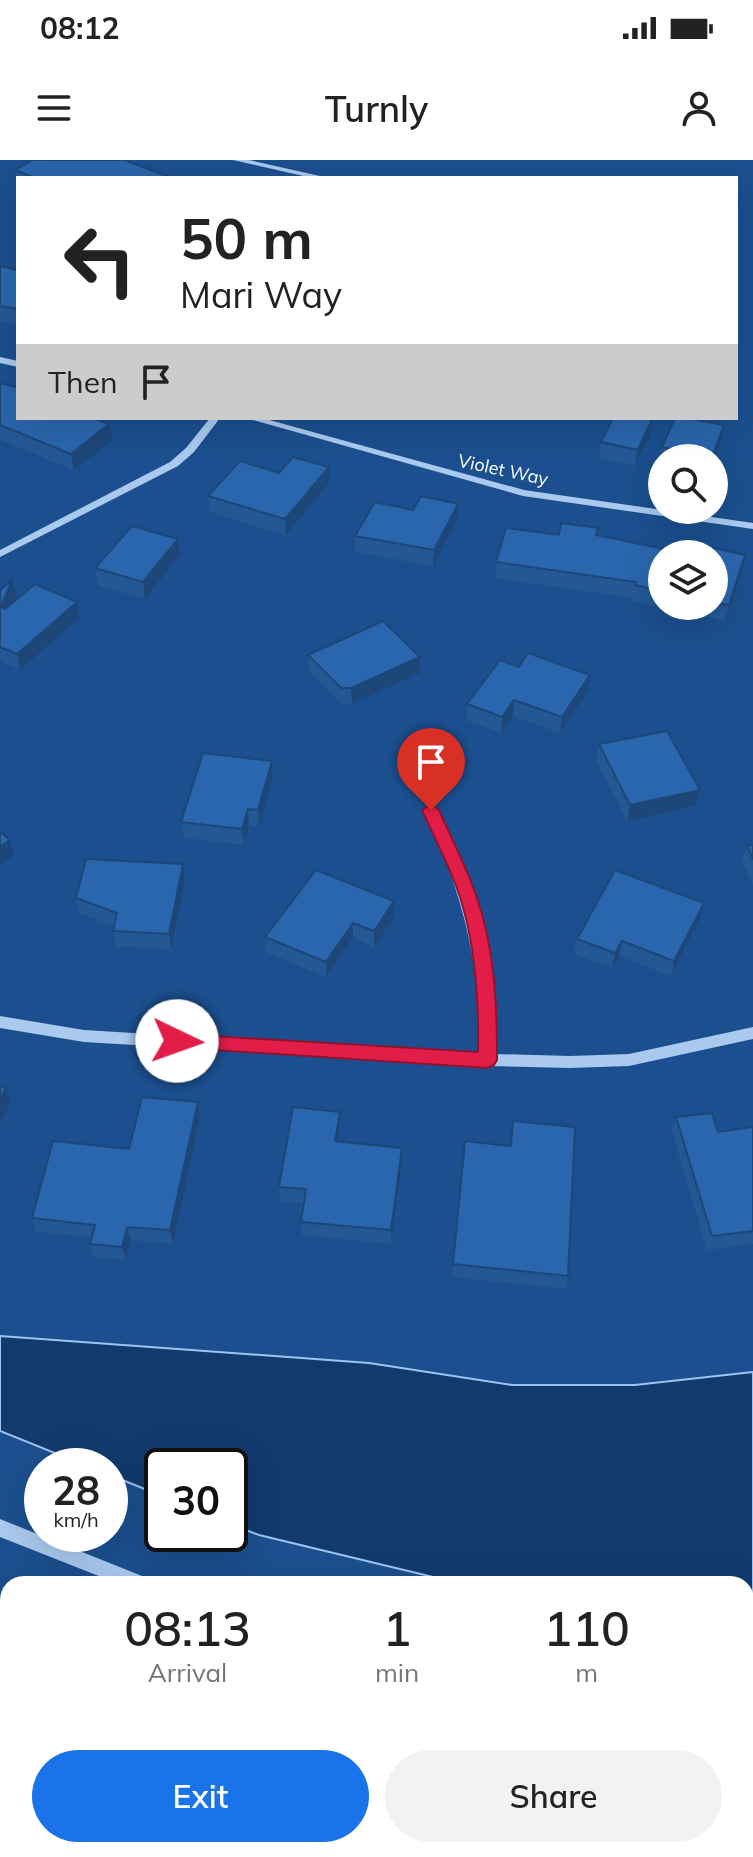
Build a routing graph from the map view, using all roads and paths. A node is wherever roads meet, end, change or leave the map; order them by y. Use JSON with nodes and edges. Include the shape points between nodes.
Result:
{"nodes":[{"id":1,"x":237,"y":160,"type":"edge"},
{"id":2,"x":315,"y":176,"type":"edge"},
{"id":3,"x":213,"y":420,"type":"edge"},
{"id":4,"x":258,"y":420,"type":"edge"},
{"id":5,"x":753,"y":526,"type":"edge"},
{"id":6,"x":0,"y":554,"type":"edge"},
{"id":7,"x":431,"y":810,"type":"dead end"},
{"id":8,"x":0,"y":1022,"type":"edge"},
{"id":9,"x":753,"y":1033,"type":"edge"},
{"id":10,"x":487,"y":1060,"type":"junction"},
{"id":11,"x":0,"y":1528,"type":"edge"},
{"id":12,"x":121,"y":1576,"type":"edge"}],
"edges":[{"from":1,"to":2,"type":"street"},
{"from":3,"to":6,"type":"street","via":[[174,464]]},
{"from":4,"to":5,"type":"street","name":"Violet Way","via":[[523,493]]},
{"from":7,"to":10,"type":"street","via":[[468,895],[478,933],[488,1005]]},
{"from":8,"to":10,"type":"street","via":[[84,1036]]},
{"from":9,"to":10,"type":"street","via":[[629,1060]]},
{"from":11,"to":12,"type":"street"}]}
